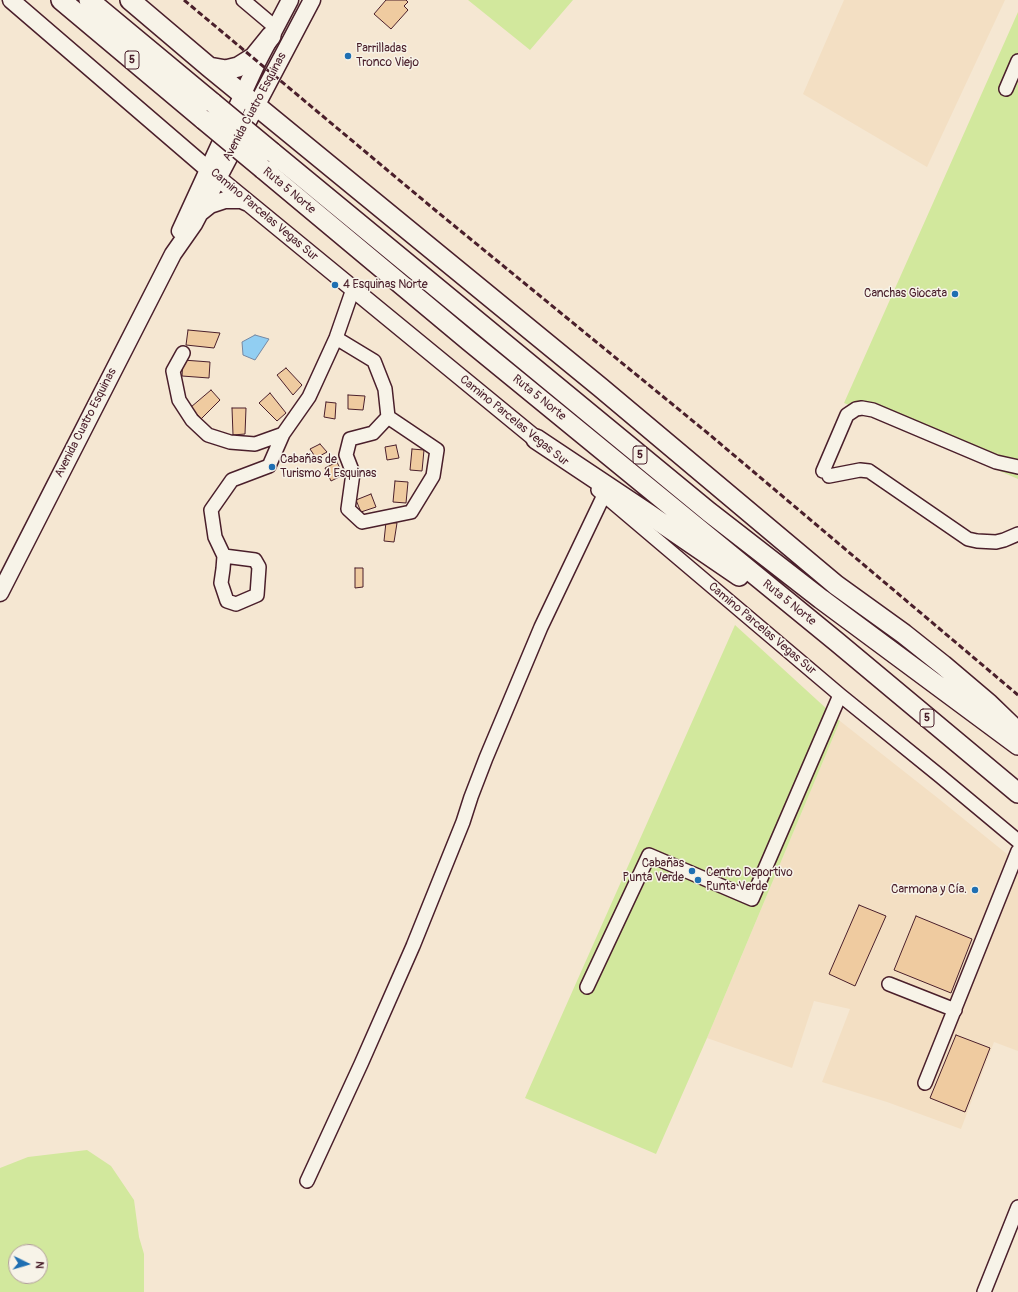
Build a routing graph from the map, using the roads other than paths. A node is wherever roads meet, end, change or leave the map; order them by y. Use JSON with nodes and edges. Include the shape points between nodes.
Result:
{"nodes":[{"id":1,"x":11,"y":0,"type":"edge"},
{"id":2,"x":61,"y":0,"type":"edge"},
{"id":3,"x":89,"y":0,"type":"edge"},
{"id":4,"x":130,"y":0,"type":"edge"},
{"id":5,"x":243,"y":0,"type":"edge"},
{"id":6,"x":290,"y":0,"type":"edge"},
{"id":7,"x":312,"y":0,"type":"edge"},
{"id":8,"x":273,"y":32,"type":"junction"},
{"id":9,"x":1018,"y":61,"type":"edge"},
{"id":10,"x":209,"y":67,"type":"junction"},
{"id":11,"x":274,"y":70,"type":"junction"},
{"id":12,"x":1006,"y":89,"type":"dead end"},
{"id":13,"x":249,"y":100,"type":"junction"},
{"id":14,"x":187,"y":150,"type":"junction"},
{"id":15,"x":213,"y":173,"type":"junction"},
{"id":16,"x":197,"y":191,"type":"junction"},
{"id":17,"x":249,"y":204,"type":"junction"},
{"id":18,"x":199,"y":214,"type":"junction"},
{"id":19,"x":173,"y":254,"type":"junction"},
{"id":20,"x":353,"y":288,"type":"junction"},
{"id":21,"x":336,"y":338,"type":"junction"},
{"id":22,"x":183,"y":353,"type":"dead end"},
{"id":23,"x":388,"y":417,"type":"junction"},
{"id":24,"x":283,"y":434,"type":"junction"},
{"id":25,"x":536,"y":439,"type":"junction"},
{"id":26,"x":1018,"y":467,"type":"edge"},
{"id":27,"x":604,"y":495,"type":"junction"},
{"id":28,"x":1018,"y":534,"type":"edge"},
{"id":29,"x":224,"y":556,"type":"dead end"},
{"id":30,"x":0,"y":593,"type":"edge"},
{"id":31,"x":837,"y":642,"type":"junction"},
{"id":32,"x":840,"y":695,"type":"junction"},
{"id":33,"x":1018,"y":732,"type":"edge"},
{"id":34,"x":1018,"y":745,"type":"edge"},
{"id":35,"x":1018,"y":794,"type":"edge"},
{"id":36,"x":1018,"y":841,"type":"edge"},
{"id":37,"x":1018,"y":851,"type":"edge"},
{"id":38,"x":889,"y":984,"type":"dead end"},
{"id":39,"x":587,"y":986,"type":"dead end"},
{"id":40,"x":955,"y":1010,"type":"junction"},
{"id":41,"x":925,"y":1083,"type":"dead end"},
{"id":42,"x":307,"y":1181,"type":"dead end"},
{"id":43,"x":1018,"y":1207,"type":"edge"},
{"id":44,"x":984,"y":1292,"type":"edge"}],
"edges":[{"from":1,"to":14,"type":"main road","name":"Camino Parcelas Vegas Sur"},
{"from":2,"to":31,"type":"highway","name":"Ruta 5 Norte","number":"5","bridge":true,"via":[[469,341]]},
{"from":3,"to":34,"type":"highway","name":"Ruta 5 Norte","number":"5","bridge":true,"via":[[709,512],[821,599]]},
{"from":4,"to":10,"type":"highway"},
{"from":5,"to":8,"type":"street"},
{"from":6,"to":8,"type":"main road","name":"Avenida Cuatro Esquinas"},
{"from":7,"to":11,"type":"main road","name":"Avenida Cuatro Esquinas"},
{"from":8,"to":10,"type":"highway","via":[[254,57],[238,67],[226,70]]},
{"from":8,"to":11,"type":"main road","via":[[281,30],[286,37]]},
{"from":8,"to":13,"type":"main road","name":"Avenida Cuatro Esquinas"},
{"from":9,"to":12,"type":"street"},
{"from":10,"to":13,"type":"highway"},
{"from":11,"to":13,"type":"main road","name":"Avenida Cuatro Esquinas"},
{"from":13,"to":15,"type":"main road","name":"Avenida Cuatro Esquinas"},
{"from":13,"to":33,"type":"highway","via":[[600,387],[836,585],[943,665]]},
{"from":14,"to":15,"type":"main road","name":"Camino Parcelas Vegas Sur"},
{"from":14,"to":16,"type":"main road","via":[[196,170]]},
{"from":15,"to":16,"type":"main road","name":"Avenida Cuatro Esquinas"},
{"from":15,"to":17,"type":"main road","name":"Camino Parcelas Vegas Sur"},
{"from":15,"to":18,"type":"main road","name":"Avenida Cuatro Esquinas"},
{"from":16,"to":19,"type":"main road","name":"Avenida Cuatro Esquinas"},
{"from":17,"to":18,"type":"main road","via":[[242,200],[224,200],[210,205]]},
{"from":17,"to":20,"type":"main road","name":"Camino Parcelas Vegas Sur"},
{"from":18,"to":19,"type":"main road","name":"Avenida Cuatro Esquinas"},
{"from":19,"to":30,"type":"main road","name":"Avenida Cuatro Esquinas"},
{"from":20,"to":21,"type":"street"},
{"from":20,"to":25,"type":"main road","name":"Camino Parcelas Vegas Sur"},
{"from":21,"to":23,"type":"street","via":[[374,361],[385,389]]},
{"from":21,"to":24,"type":"street","via":[[309,397]]},
{"from":22,"to":24,"type":"street","via":[[173,371],[179,400],[192,420],[208,435],[230,442],[255,444]]},
{"from":23,"to":23,"type":"street","via":[[437,450],[433,476],[411,512],[362,522],[348,509],[353,473],[346,455],[350,439],[373,433]]},
{"from":24,"to":29,"type":"street","via":[[269,466],[232,480],[211,510],[215,537]]},
{"from":25,"to":27,"type":"street","name":"Camino Parcelas Vegas Sur"},
{"from":25,"to":31,"type":"highway"},
{"from":26,"to":28,"type":"street","via":[[996,462],[873,410],[862,408],[847,415],[826,473],[869,471],[968,539],[996,542]]},
{"from":27,"to":32,"type":"street","name":"Camino Parcelas Vegas Sur"},
{"from":27,"to":42,"type":"street","via":[[541,628],[486,758],[413,946]]},
{"from":31,"to":35,"type":"highway","name":"Ruta 5 Norte","number":"5"},
{"from":32,"to":36,"type":"street","name":"Camino Parcelas Vegas Sur"},
{"from":32,"to":39,"type":"street","via":[[752,899],[649,855]]},
{"from":37,"to":40,"type":"street"},
{"from":38,"to":40,"type":"street"},
{"from":40,"to":41,"type":"street"},
{"from":43,"to":44,"type":"street"}]}
